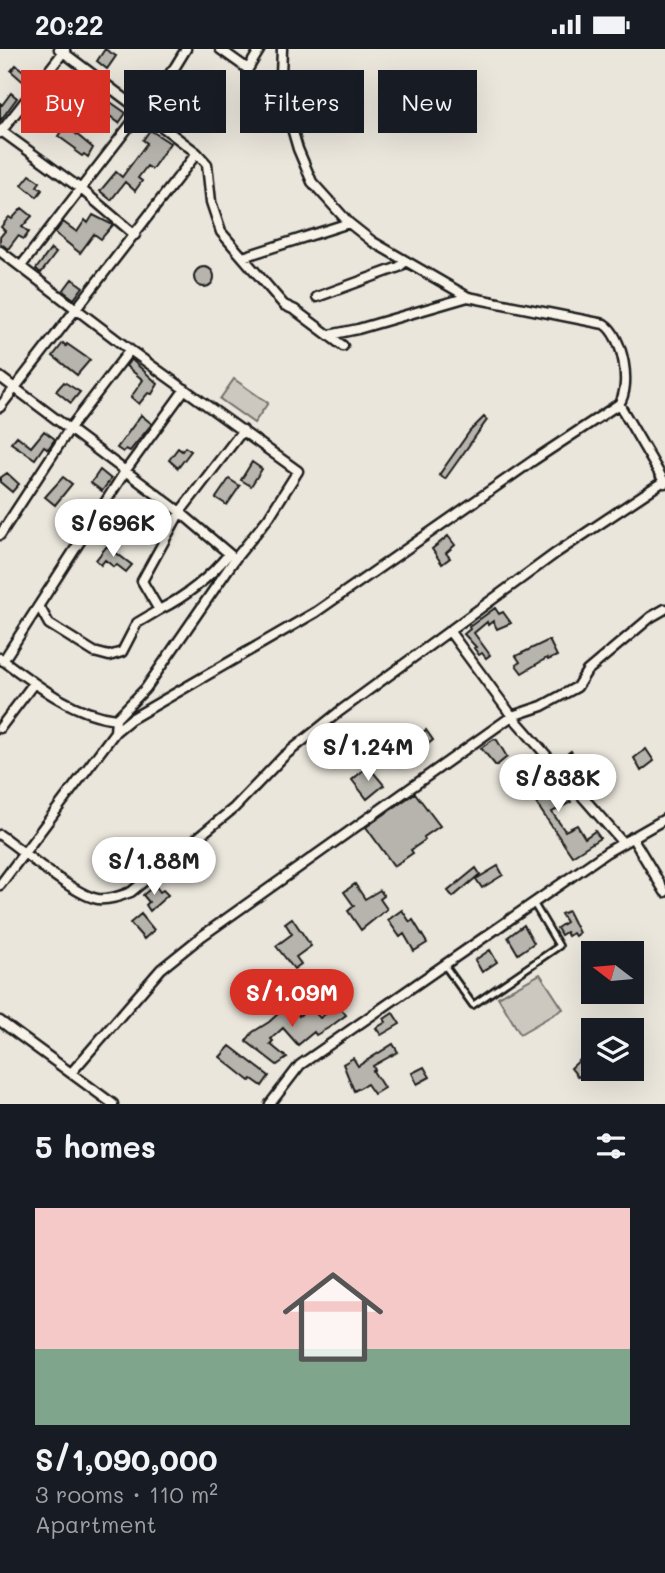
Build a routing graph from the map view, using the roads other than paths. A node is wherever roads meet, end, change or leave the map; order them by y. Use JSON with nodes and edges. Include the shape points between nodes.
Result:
{"nodes":[{"id":1,"x":186,"y":49,"type":"edge"},
{"id":2,"x":220,"y":49,"type":"edge"},
{"id":3,"x":260,"y":49,"type":"edge"},
{"id":4,"x":282,"y":49,"type":"edge"},
{"id":5,"x":62,"y":50,"type":"edge"},
{"id":6,"x":173,"y":70,"type":"edge"},
{"id":7,"x":124,"y":98,"type":"edge"},
{"id":8,"x":124,"y":131,"type":"edge"},
{"id":9,"x":0,"y":132,"type":"edge"},
{"id":10,"x":170,"y":133,"type":"edge"},
{"id":11,"x":197,"y":153,"type":"junction"},
{"id":12,"x":81,"y":189,"type":"junction"},
{"id":13,"x":349,"y":223,"type":"junction"},
{"id":14,"x":135,"y":236,"type":"junction"},
{"id":15,"x":0,"y":250,"type":"edge"},
{"id":16,"x":243,"y":257,"type":"junction"},
{"id":17,"x":406,"y":261,"type":"junction"},
{"id":18,"x":21,"y":266,"type":"junction"},
{"id":19,"x":317,"y":297,"type":"dead end"},
{"id":20,"x":467,"y":297,"type":"junction"},
{"id":21,"x":75,"y":308,"type":"junction"},
{"id":22,"x":329,"y":335,"type":"junction"},
{"id":23,"x":343,"y":346,"type":"dead end"},
{"id":24,"x":130,"y":349,"type":"junction"},
{"id":25,"x":0,"y":377,"type":"edge"},
{"id":26,"x":14,"y":387,"type":"junction"},
{"id":27,"x":185,"y":389,"type":"junction"},
{"id":28,"x":619,"y":404,"type":"junction"},
{"id":29,"x":0,"y":407,"type":"edge"},
{"id":30,"x":70,"y":428,"type":"junction"},
{"id":31,"x":243,"y":430,"type":"junction"},
{"id":32,"x":126,"y":470,"type":"junction"},
{"id":33,"x":664,"y":482,"type":"edge"},
{"id":34,"x":180,"y":512,"type":"junction"},
{"id":35,"x":0,"y":535,"type":"edge"},
{"id":36,"x":232,"y":557,"type":"junction"},
{"id":37,"x":39,"y":606,"type":"junction"},
{"id":38,"x":665,"y":609,"type":"edge"},
{"id":39,"x":159,"y":610,"type":"junction"},
{"id":40,"x":450,"y":632,"type":"junction"},
{"id":41,"x":1,"y":660,"type":"edge"},
{"id":42,"x":34,"y":683,"type":"junction"},
{"id":43,"x":512,"y":716,"type":"junction"},
{"id":44,"x":116,"y":719,"type":"junction"},
{"id":45,"x":0,"y":728,"type":"edge"},
{"id":46,"x":115,"y":732,"type":"junction"},
{"id":47,"x":665,"y":819,"type":"edge"},
{"id":48,"x":0,"y":835,"type":"edge"},
{"id":49,"x":632,"y":837,"type":"junction"},
{"id":50,"x":623,"y":843,"type":"junction"},
{"id":51,"x":24,"y":851,"type":"junction"},
{"id":52,"x":0,"y":885,"type":"edge"},
{"id":53,"x":665,"y":892,"type":"edge"},
{"id":54,"x":534,"y":904,"type":"junction"},
{"id":55,"x":444,"y":965,"type":"junction"},
{"id":56,"x":0,"y":1021,"type":"edge"},
{"id":57,"x":71,"y":1073,"type":"junction"},
{"id":58,"x":113,"y":1104,"type":"edge"},
{"id":59,"x":270,"y":1104,"type":"edge"}],
"edges":[{"from":1,"to":6,"type":"street"},
{"from":2,"to":3,"type":"street","via":[[248,69]]},
{"from":4,"to":13,"type":"street","via":[[281,75],[298,149],[313,182]]},
{"from":5,"to":7,"type":"street"},
{"from":5,"to":9,"type":"street"},
{"from":8,"to":12,"type":"street"},
{"from":9,"to":12,"type":"street"},
{"from":10,"to":11,"type":"street"},
{"from":11,"to":14,"type":"street"},
{"from":11,"to":16,"type":"street","via":[[207,164],[211,202],[221,232]]},
{"from":12,"to":14,"type":"street"},
{"from":12,"to":18,"type":"street"},
{"from":13,"to":16,"type":"street"},
{"from":13,"to":17,"type":"street"},
{"from":14,"to":21,"type":"street"},
{"from":15,"to":18,"type":"street"},
{"from":16,"to":22,"type":"street","via":[[284,305]]},
{"from":17,"to":19,"type":"street"},
{"from":17,"to":20,"type":"street"},
{"from":18,"to":21,"type":"street"},
{"from":20,"to":22,"type":"street"},
{"from":20,"to":28,"type":"street","via":[[611,328],[626,384]]},
{"from":21,"to":24,"type":"street"},
{"from":21,"to":26,"type":"street"},
{"from":22,"to":23,"type":"street"},
{"from":24,"to":27,"type":"street"},
{"from":24,"to":30,"type":"street"},
{"from":25,"to":26,"type":"street"},
{"from":26,"to":29,"type":"street"},
{"from":26,"to":30,"type":"street"},
{"from":27,"to":31,"type":"street"},
{"from":27,"to":32,"type":"street"},
{"from":28,"to":33,"type":"street"},
{"from":28,"to":46,"type":"street","via":[[316,612]]},
{"from":30,"to":32,"type":"street"},
{"from":30,"to":35,"type":"street"},
{"from":31,"to":34,"type":"street"},
{"from":31,"to":36,"type":"street","via":[[298,471],[269,517]]},
{"from":32,"to":34,"type":"street"},
{"from":32,"to":37,"type":"street"},
{"from":33,"to":40,"type":"street","via":[[556,553]]},
{"from":34,"to":36,"type":"street"},
{"from":34,"to":39,"type":"street","via":[[142,581]]},
{"from":36,"to":39,"type":"street","via":[[181,599]]},
{"from":36,"to":44,"type":"street","via":[[146,688]]},
{"from":37,"to":39,"type":"street","via":[[49,624],[94,653],[109,656],[122,652],[137,624]]},
{"from":37,"to":41,"type":"street"},
{"from":38,"to":43,"type":"street","via":[[587,671],[577,687]]},
{"from":40,"to":43,"type":"street"},
{"from":40,"to":51,"type":"street","via":[[284,756],[234,808],[131,892],[96,899],[80,893]]},
{"from":41,"to":42,"type":"street"},
{"from":42,"to":44,"type":"street","via":[[79,709]]},
{"from":42,"to":45,"type":"street"},
{"from":43,"to":50,"type":"street"},
{"from":43,"to":57,"type":"street","via":[[161,969]]},
{"from":44,"to":46,"type":"street"},
{"from":46,"to":51,"type":"street"},
{"from":47,"to":49,"type":"street"},
{"from":48,"to":51,"type":"street"},
{"from":49,"to":50,"type":"street"},
{"from":49,"to":53,"type":"street"},
{"from":50,"to":54,"type":"street"},
{"from":51,"to":52,"type":"street"},
{"from":54,"to":55,"type":"street"},
{"from":54,"to":55,"type":"lane","via":[[559,946],[473,1005]]},
{"from":55,"to":59,"type":"street","via":[[300,1065]]},
{"from":56,"to":57,"type":"street"},
{"from":57,"to":58,"type":"street"}]}
